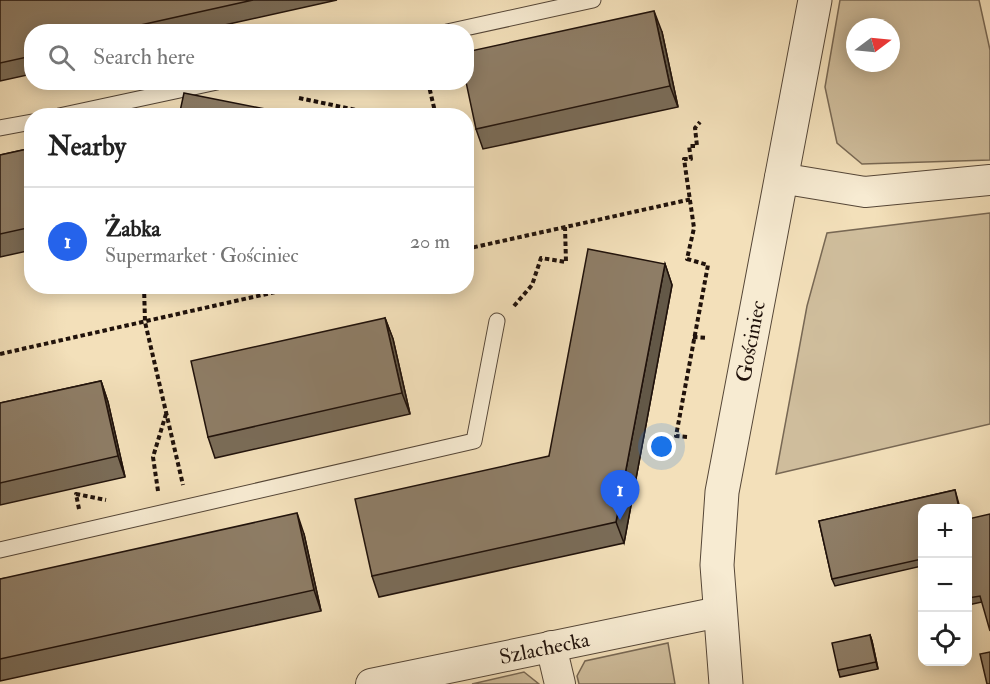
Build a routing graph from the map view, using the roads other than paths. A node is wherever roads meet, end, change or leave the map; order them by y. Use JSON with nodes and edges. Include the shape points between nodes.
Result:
{"nodes":[{"id":1,"x":593,"y":0,"type":"edge"},
{"id":2,"x":815,"y":0,"type":"edge"},
{"id":3,"x":474,"y":26,"type":"edge"},
{"id":4,"x":179,"y":90,"type":"edge"},
{"id":5,"x":96,"y":108,"type":"edge"},
{"id":6,"x":24,"y":124,"type":"edge"},
{"id":7,"x":0,"y":128,"type":"edge"},
{"id":8,"x":780,"y":178,"type":"junction"},
{"id":9,"x":990,"y":180,"type":"edge"},
{"id":10,"x":497,"y":321,"type":"road end"},
{"id":11,"x":0,"y":550,"type":"edge"},
{"id":12,"x":719,"y":612,"type":"junction"},
{"id":13,"x":551,"y":646,"type":"junction"},
{"id":14,"x":371,"y":684,"type":"edge"},
{"id":15,"x":560,"y":684,"type":"edge"},
{"id":16,"x":726,"y":684,"type":"edge"}],
"edges":[{"from":1,"to":3,"type":"lane"},
{"from":2,"to":8,"type":"street","name":"Gościniec"},
{"from":4,"to":5,"type":"lane"},
{"from":6,"to":7,"type":"lane"},
{"from":8,"to":9,"type":"street","via":[[865,192]]},
{"from":8,"to":12,"type":"street","name":"Gościniec","via":[[722,492],[717,565]]},
{"from":10,"to":11,"type":"lane","via":[[474,441]]},
{"from":12,"to":13,"type":"street","name":"Szlachecka"},
{"from":12,"to":16,"type":"street","name":"Gościniec"},
{"from":13,"to":14,"type":"street","name":"Szlachecka"},
{"from":13,"to":15,"type":"street"}]}
